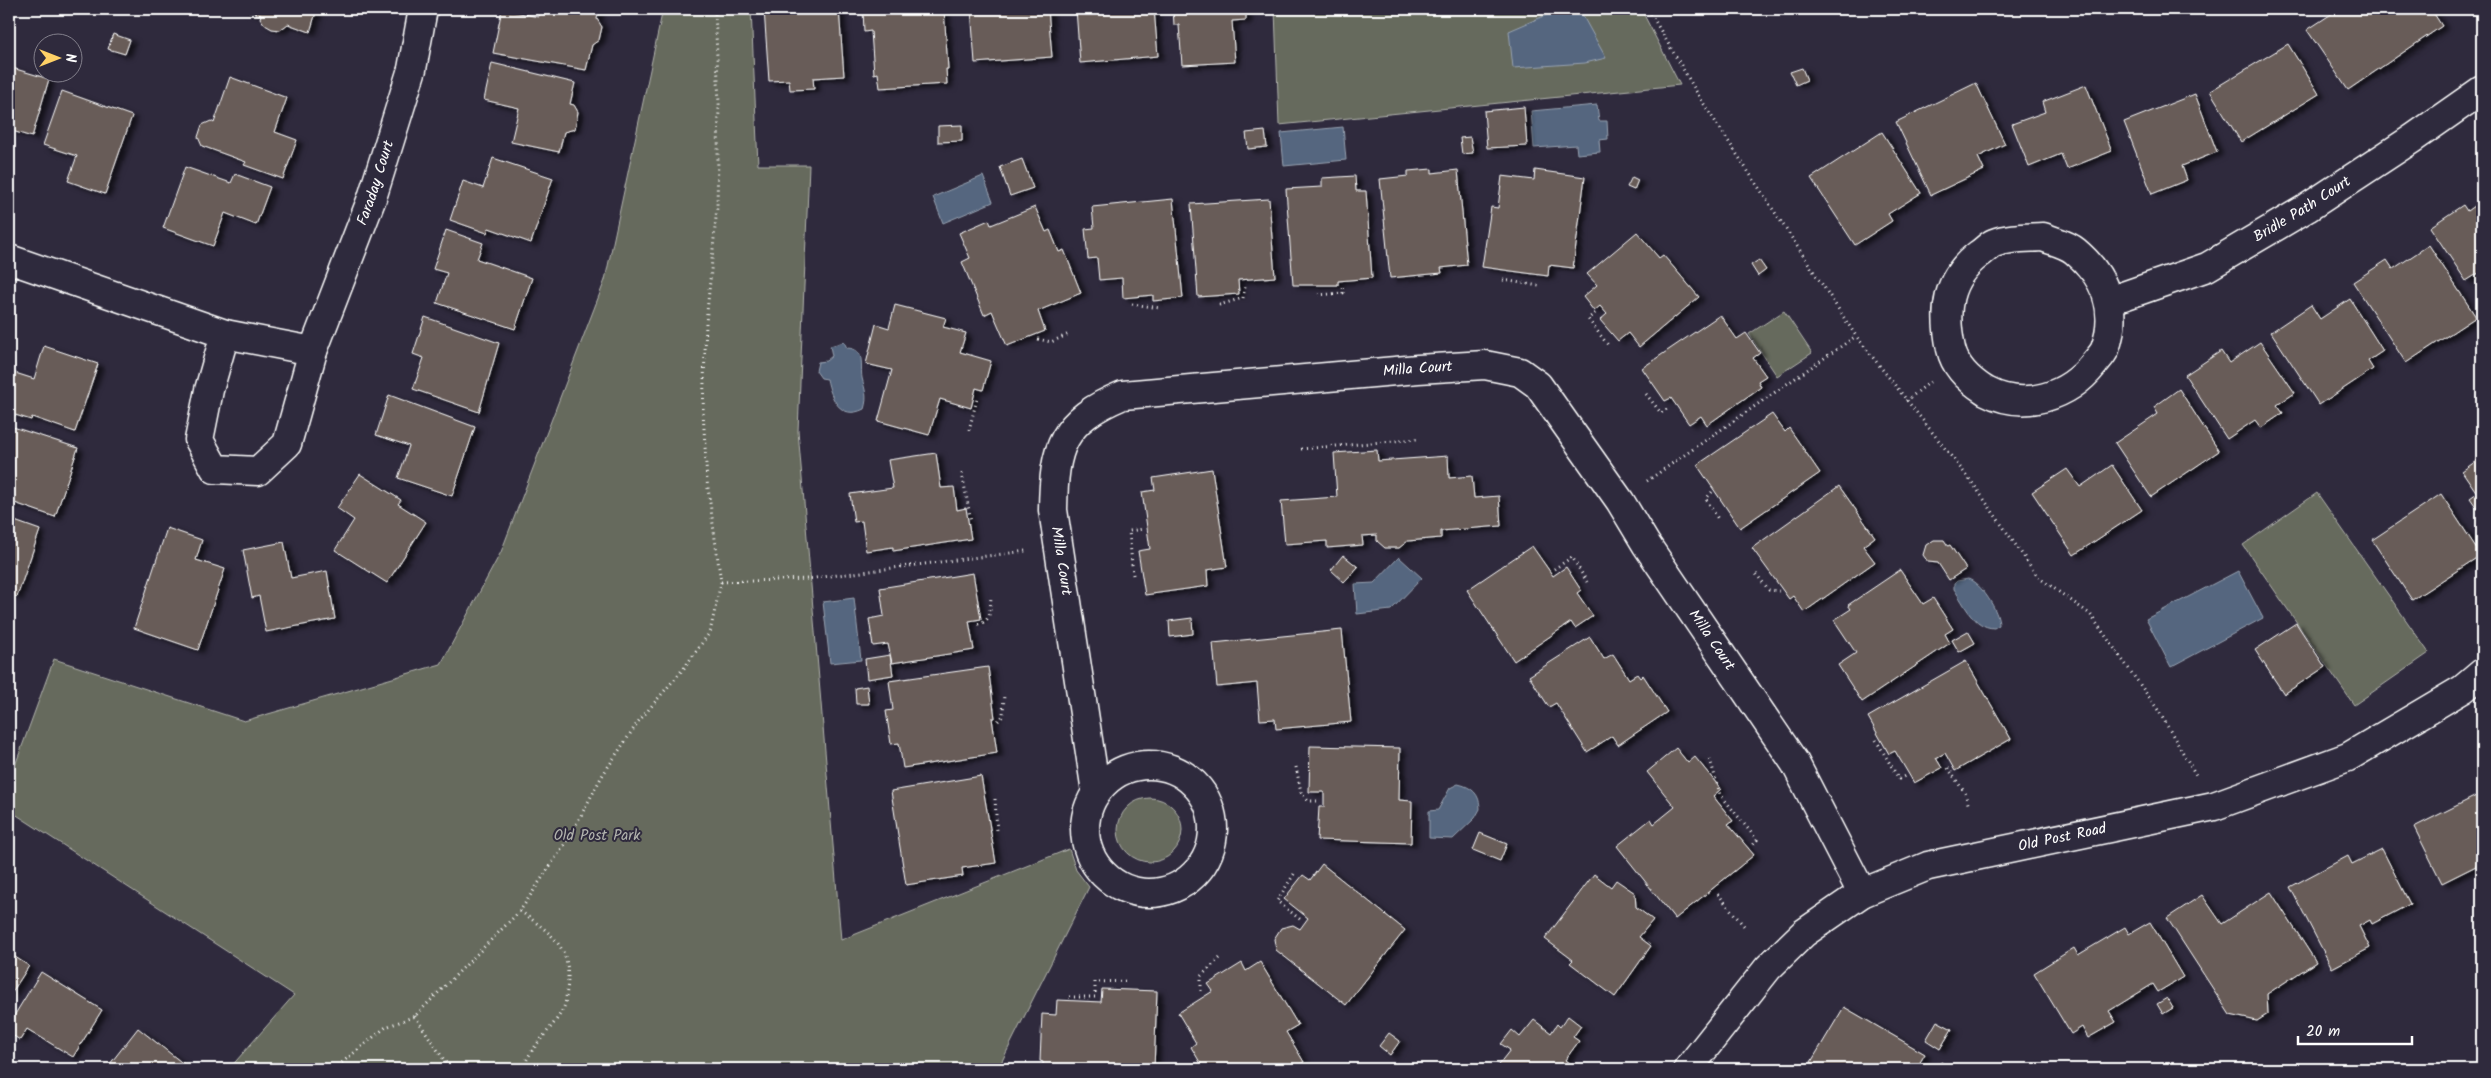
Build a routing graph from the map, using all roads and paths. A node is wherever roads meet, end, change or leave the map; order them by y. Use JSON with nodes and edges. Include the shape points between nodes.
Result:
{"nodes":[{"id":1,"x":423,"y":9,"type":"edge"},
{"id":2,"x":715,"y":9,"type":"edge"},
{"id":3,"x":1648,"y":9,"type":"edge"},
{"id":4,"x":2482,"y":90,"type":"edge"},
{"id":5,"x":9,"y":259,"type":"edge"},
{"id":6,"x":1503,"y":280,"type":"dead end"},
{"id":7,"x":1342,"y":284,"type":"dead end"},
{"id":8,"x":1539,"y":286,"type":"dead end"},
{"id":9,"x":1244,"y":287,"type":"dead end"},
{"id":10,"x":1318,"y":295,"type":"dead end"},
{"id":11,"x":2109,"y":301,"type":"junction"},
{"id":12,"x":1132,"y":304,"type":"dead end"},
{"id":13,"x":1219,"y":305,"type":"dead end"},
{"id":14,"x":1160,"y":308,"type":"dead end"},
{"id":15,"x":1595,"y":313,"type":"dead end"},
{"id":16,"x":225,"y":334,"type":"junction"},
{"id":17,"x":1069,"y":334,"type":"dead end"},
{"id":18,"x":1856,"y":336,"type":"junction"},
{"id":19,"x":1038,"y":339,"type":"dead end"},
{"id":20,"x":1608,"y":345,"type":"dead end"},
{"id":21,"x":313,"y":351,"type":"junction"},
{"id":22,"x":1646,"y":394,"type":"dead end"},
{"id":23,"x":977,"y":398,"type":"dead end"},
{"id":24,"x":1670,"y":407,"type":"dead end"},
{"id":25,"x":969,"y":430,"type":"dead end"},
{"id":26,"x":1417,"y":439,"type":"dead end"},
{"id":27,"x":1301,"y":449,"type":"dead end"},
{"id":28,"x":962,"y":473,"type":"dead end"},
{"id":29,"x":1712,"y":492,"type":"dead end"},
{"id":30,"x":1620,"y":501,"type":"junction"},
{"id":31,"x":1718,"y":519,"type":"dead end"},
{"id":32,"x":971,"y":521,"type":"dead end"},
{"id":33,"x":1144,"y":529,"type":"dead end"},
{"id":34,"x":1059,"y":546,"type":"junction"},
{"id":35,"x":1554,"y":570,"type":"dead end"},
{"id":36,"x":1756,"y":574,"type":"dead end"},
{"id":37,"x":1133,"y":575,"type":"dead end"},
{"id":38,"x":721,"y":582,"type":"junction"},
{"id":39,"x":1587,"y":582,"type":"dead end"},
{"id":40,"x":1779,"y":591,"type":"dead end"},
{"id":41,"x":992,"y":597,"type":"dead end"},
{"id":42,"x":978,"y":624,"type":"dead end"},
{"id":43,"x":2482,"y":673,"type":"edge"},
{"id":44,"x":1004,"y":694,"type":"dead end"},
{"id":45,"x":998,"y":721,"type":"dead end"},
{"id":46,"x":1876,"y":740,"type":"dead end"},
{"id":47,"x":1710,"y":759,"type":"dead end"},
{"id":48,"x":1296,"y":767,"type":"dead end"},
{"id":49,"x":1948,"y":768,"type":"dead end"},
{"id":50,"x":1905,"y":776,"type":"dead end"},
{"id":51,"x":1096,"y":792,"type":"junction"},
{"id":52,"x":995,"y":799,"type":"dead end"},
{"id":53,"x":1317,"y":801,"type":"dead end"},
{"id":54,"x":2214,"y":806,"type":"junction"},
{"id":55,"x":1969,"y":807,"type":"dead end"},
{"id":56,"x":996,"y":831,"type":"dead end"},
{"id":57,"x":1753,"y":846,"type":"dead end"},
{"id":58,"x":1294,"y":874,"type":"dead end"},
{"id":59,"x":1862,"y":893,"type":"junction"},
{"id":60,"x":1718,"y":894,"type":"dead end"},
{"id":61,"x":520,"y":911,"type":"junction"},
{"id":62,"x":1301,"y":920,"type":"dead end"},
{"id":63,"x":1744,"y":926,"type":"dead end"},
{"id":64,"x":1220,"y":958,"type":"dead end"},
{"id":65,"x":1129,"y":981,"type":"dead end"},
{"id":66,"x":1202,"y":991,"type":"dead end"},
{"id":67,"x":1069,"y":997,"type":"dead end"},
{"id":68,"x":414,"y":1016,"type":"junction"},
{"id":69,"x":334,"y":1069,"type":"edge"},
{"id":70,"x":450,"y":1069,"type":"edge"},
{"id":71,"x":523,"y":1069,"type":"edge"},
{"id":72,"x":1688,"y":1069,"type":"edge"}],
"edges":[{"from":1,"to":21,"type":"street","name":"Faraday Court","via":[[412,69],[377,179]]},
{"from":2,"to":38,"type":"path","via":[[719,104],[717,207],[706,323],[703,410],[707,481]]},
{"from":3,"to":18,"type":"path","via":[[1705,106]]},
{"from":4,"to":11,"type":"street","name":"Bridle Path Court","via":[[2307,208],[2207,267]]},
{"from":5,"to":16,"type":"street"},
{"from":6,"to":8,"type":"path"},
{"from":7,"to":10,"type":"path","via":[[1342,293]]},
{"from":9,"to":13,"type":"path","via":[[1243,298]]},
{"from":11,"to":11,"type":"street","via":[[2099,276],[2073,250],[2044,237],[1994,243],[1966,264],[1950,289],[1946,324],[1954,363],[1976,385],[1998,397],[2026,401],[2054,396],[2084,377],[2105,350],[2110,320]]},
{"from":12,"to":14,"type":"path"},
{"from":15,"to":20,"type":"path","via":[[1588,319]]},
{"from":16,"to":21,"type":"street"},
{"from":16,"to":21,"type":"street","name":"Faraday Court","via":[[209,390],[200,440],[215,468],[258,471],[287,444]]},
{"from":17,"to":19,"type":"path","via":[[1051,342]]},
{"from":18,"to":30,"type":"path"},
{"from":18,"to":54,"type":"path","via":[[1974,485],[2038,577],[2090,614],[2158,710]]},
{"from":22,"to":24,"type":"path","via":[[1661,413]]},
{"from":23,"to":25,"type":"path"},
{"from":26,"to":27,"type":"path"},
{"from":28,"to":32,"type":"path"},
{"from":29,"to":31,"type":"path","via":[[1706,499]]},
{"from":30,"to":34,"type":"street","name":"Milla Court","via":[[1554,405],[1538,385],[1520,372],[1485,365],[1428,368],[1123,395],[1099,405],[1070,432],[1058,452],[1053,510]]},
{"from":30,"to":59,"type":"street","name":"Milla Court","via":[[1795,763]]},
{"from":33,"to":37,"type":"path","via":[[1129,531]]},
{"from":34,"to":38,"type":"path","via":[[807,579]]},
{"from":34,"to":51,"type":"street","name":"Milla Court"},
{"from":35,"to":39,"type":"path","via":[[1572,558]]},
{"from":36,"to":40,"type":"path","via":[[1769,590]]},
{"from":38,"to":61,"type":"path","via":[[710,632],[638,722],[602,776],[570,836]]},
{"from":41,"to":42,"type":"path","via":[[989,617]]},
{"from":43,"to":54,"type":"street","name":"Old Post Road","via":[[2463,689],[2348,757]]},
{"from":44,"to":45,"type":"path","via":[[1003,716]]},
{"from":46,"to":50,"type":"path","via":[[1899,779]]},
{"from":47,"to":57,"type":"path","via":[[1720,794],[1757,840]]},
{"from":48,"to":53,"type":"path","via":[[1301,792],[1308,801]]},
{"from":49,"to":55,"type":"path","via":[[1965,793]]},
{"from":51,"to":51,"type":"street","name":"Milla Court","via":[[1088,810],[1085,831],[1089,851],[1099,869],[1114,883],[1133,892],[1174,889],[1192,877],[1205,860],[1213,840],[1212,818],[1205,798],[1191,781],[1173,769],[1152,765],[1131,768],[1111,777]]},
{"from":52,"to":56,"type":"path"},
{"from":54,"to":59,"type":"street","name":"Old Post Road","via":[[1928,866]]},
{"from":58,"to":62,"type":"path","via":[[1277,901]]},
{"from":59,"to":72,"type":"street","name":"Old Post Road","via":[[1804,932],[1768,968]]},
{"from":60,"to":63,"type":"path"},
{"from":61,"to":68,"type":"path"},
{"from":61,"to":71,"type":"path","via":[[553,935],[566,957],[568,980],[564,1008],[531,1050]]},
{"from":64,"to":66,"type":"path","via":[[1202,976]]},
{"from":65,"to":67,"type":"path","via":[[1095,982],[1095,997]]},
{"from":68,"to":69,"type":"path","via":[[386,1026]]},
{"from":68,"to":70,"type":"path"}]}
